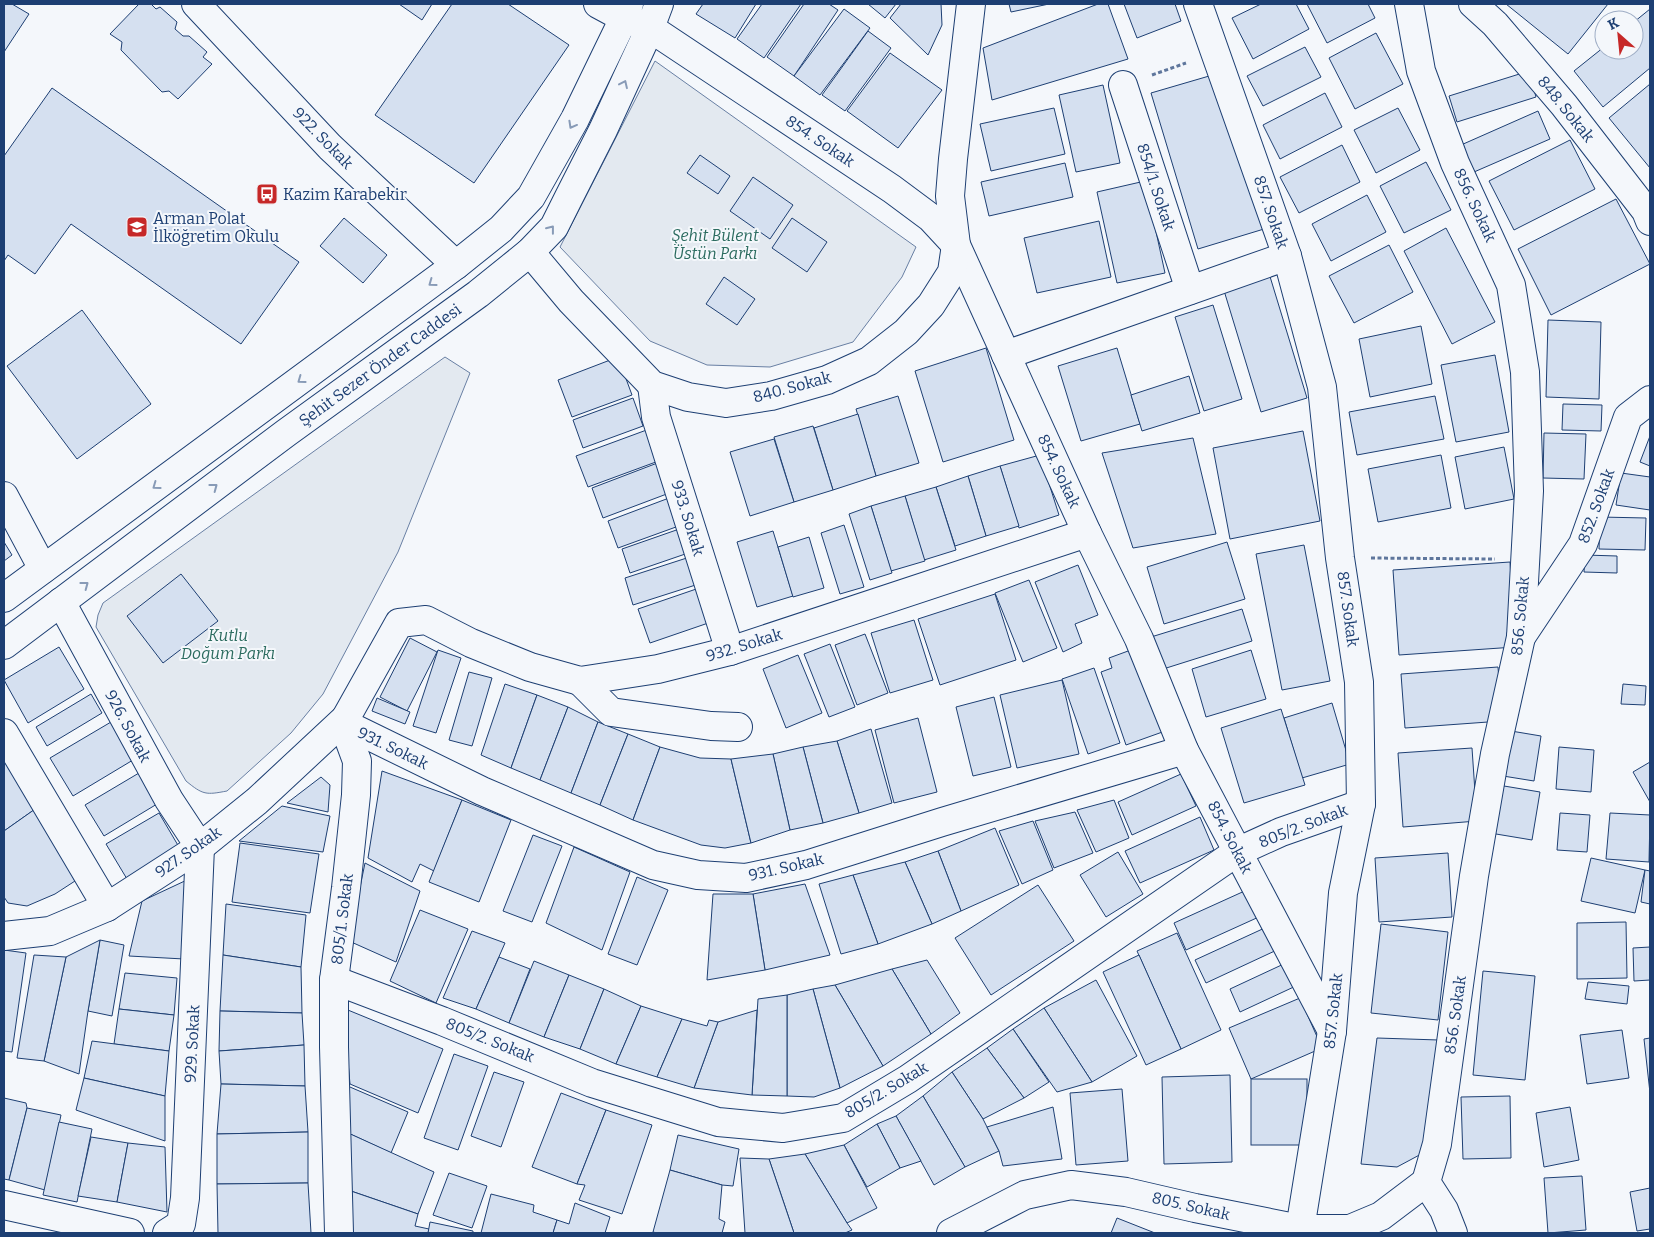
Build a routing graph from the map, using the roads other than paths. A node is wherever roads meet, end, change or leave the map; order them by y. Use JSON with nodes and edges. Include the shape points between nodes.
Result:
{"nodes":[{"id":1,"x":196,"y":4,"type":"edge"},
{"id":2,"x":598,"y":4,"type":"edge"},
{"id":3,"x":1198,"y":4,"type":"edge"},
{"id":4,"x":1409,"y":4,"type":"edge"},
{"id":5,"x":1473,"y":4,"type":"edge"},
{"id":6,"x":967,"y":8,"type":"edge"},
{"id":7,"x":627,"y":11,"type":"edge"},
{"id":8,"x":654,"y":16,"type":"edge"},
{"id":9,"x":1123,"y":85,"type":"road end"},
{"id":10,"x":1650,"y":221,"type":"edge"},
{"id":11,"x":956,"y":245,"type":"junction"},
{"id":12,"x":530,"y":252,"type":"junction"},
{"id":13,"x":1286,"y":256,"type":"junction"},
{"id":14,"x":456,"y":266,"type":"junction"},
{"id":15,"x":1190,"y":290,"type":"junction"},
{"id":16,"x":480,"y":292,"type":"junction"},
{"id":17,"x":1006,"y":355,"type":"junction"},
{"id":18,"x":652,"y":385,"type":"junction"},
{"id":19,"x":1650,"y":400,"type":"edge"},
{"id":20,"x":4,"y":496,"type":"edge"},
{"id":21,"x":1087,"y":533,"type":"junction"},
{"id":22,"x":43,"y":570,"type":"junction"},
{"id":23,"x":4,"y":598,"type":"edge"},
{"id":24,"x":61,"y":602,"type":"junction"},
{"id":25,"x":1521,"y":637,"type":"junction"},
{"id":26,"x":4,"y":645,"type":"edge"},
{"id":27,"x":730,"y":650,"type":"junction"},
{"id":28,"x":580,"y":681,"type":"junction"},
{"id":29,"x":344,"y":721,"type":"junction"},
{"id":30,"x":738,"y":727,"type":"dead end"},
{"id":31,"x":4,"y":733,"type":"edge"},
{"id":32,"x":1184,"y":750,"type":"junction"},
{"id":33,"x":1361,"y":804,"type":"junction"},
{"id":34,"x":200,"y":846,"type":"junction"},
{"id":35,"x":1237,"y":852,"type":"junction"},
{"id":36,"x":107,"y":907,"type":"junction"},
{"id":37,"x":4,"y":936,"type":"edge"},
{"id":38,"x":334,"y":980,"type":"junction"},
{"id":39,"x":1332,"y":1031,"type":"junction"},
{"id":40,"x":1426,"y":1182,"type":"junction"},
{"id":41,"x":4,"y":1205,"type":"edge"},
{"id":42,"x":1300,"y":1229,"type":"junction"},
{"id":43,"x":130,"y":1233,"type":"edge"},
{"id":44,"x":168,"y":1233,"type":"edge"},
{"id":45,"x":339,"y":1233,"type":"edge"},
{"id":46,"x":952,"y":1233,"type":"edge"},
{"id":47,"x":1453,"y":1233,"type":"edge"}],
"edges":[{"from":1,"to":14,"type":"street","name":"922. Sokak","via":[[330,147]]},
{"from":2,"to":7,"type":"street","name":"854. Sokak"},
{"from":3,"to":13,"type":"street","name":"857. Sokak"},
{"from":4,"to":25,"type":"street","name":"856. Sokak","via":[[1421,71],[1455,163],[1511,285],[1525,372],[1529,491]]},
{"from":5,"to":10,"type":"street","name":"848. Sokak","via":[[1495,24],[1564,105]]},
{"from":6,"to":11,"type":"street","name":"840. Sokak","via":[[950,196]]},
{"from":7,"to":8,"type":"street","name":"854. Sokak"},
{"from":7,"to":14,"type":"street","one_way":true,"via":[[575,119],[531,197],[501,229]]},
{"from":8,"to":11,"type":"street","name":"854. Sokak","via":[[931,218]]},
{"from":12,"to":8,"type":"street","name":"Şehit Sezer Önder Caddesi","one_way":true,"via":[[554,227],[603,130]]},
{"from":9,"to":15,"type":"street","name":"854/1. Sokak"},
{"from":11,"to":17,"type":"street","name":"854. Sokak"},
{"from":11,"to":18,"type":"street","name":"840. Sokak","via":[[952,272],[931,305],[906,332],[869,361],[827,380],[771,396],[726,403],[688,397]]},
{"from":12,"to":16,"type":"street","name":"Şehit Sezer Önder Caddesi"},
{"from":12,"to":18,"type":"street","name":"840. Sokak","via":[[571,301]]},
{"from":13,"to":15,"type":"street"},
{"from":13,"to":33,"type":"street","name":"857. Sokak","via":[[1322,387],[1340,558],[1359,682]]},
{"from":14,"to":16,"type":"street","name":"922. Sokak"},
{"from":14,"to":22,"type":"street","one_way":true},
{"from":15,"to":17,"type":"street"},
{"from":24,"to":16,"type":"street","name":"Şehit Sezer Önder Caddesi","one_way":true},
{"from":17,"to":21,"type":"street","name":"854. Sokak"},
{"from":18,"to":27,"type":"street","name":"933. Sokak","via":[[656,417]]},
{"from":19,"to":25,"type":"street","name":"852. Sokak","via":[[1628,417],[1583,544]]},
{"from":20,"to":22,"type":"street","name":"926. Sokak"},
{"from":21,"to":27,"type":"street","name":"932. Sokak"},
{"from":21,"to":32,"type":"street","name":"854. Sokak","via":[[1139,639]]},
{"from":22,"to":23,"type":"street"},
{"from":22,"to":24,"type":"street","name":"926. Sokak"},
{"from":24,"to":26,"type":"street","name":"Şehit Sezer Önder Caddesi"},
{"from":24,"to":34,"type":"street","name":"926. Sokak","via":[[169,800]]},
{"from":25,"to":40,"type":"street","name":"856. Sokak","via":[[1495,754],[1474,876],[1437,1144]]},
{"from":27,"to":28,"type":"street","name":"932. Sokak","via":[[658,669]]},
{"from":28,"to":29,"type":"street","name":"932. Sokak","via":[[530,667],[426,620],[399,623]]},
{"from":28,"to":30,"type":"street","via":[[612,712]]},
{"from":29,"to":32,"type":"street","name":"931. Sokak","via":[[482,791],[653,865],[698,875],[746,878],[806,865]]},
{"from":29,"to":34,"type":"street","name":"927. Sokak","via":[[257,801]]},
{"from":29,"to":38,"type":"street","name":"805/1. Sokak","via":[[357,761],[356,795]]},
{"from":31,"to":36,"type":"street"},
{"from":32,"to":35,"type":"street","name":"854. Sokak"},
{"from":33,"to":35,"type":"street","name":"805/2. Sokak","via":[[1281,832]]},
{"from":33,"to":39,"type":"street","name":"857. Sokak","via":[[1343,893]]},
{"from":34,"to":36,"type":"street","name":"927. Sokak"},
{"from":34,"to":44,"type":"street","name":"929. Sokak","via":[[185,1198],[181,1224]]},
{"from":35,"to":38,"type":"street","name":"805/2. Sokak","via":[[908,1079],[843,1118],[783,1128],[718,1122],[602,1086],[442,1020]]},
{"from":35,"to":39,"type":"street","name":"854. Sokak"},
{"from":36,"to":37,"type":"street","name":"927. Sokak","via":[[50,932]]},
{"from":38,"to":45,"type":"street","name":"805/1. Sokak"},
{"from":39,"to":42,"type":"street","name":"857. Sokak"},
{"from":40,"to":42,"type":"street","name":"805. Sokak","via":[[1381,1216],[1350,1230]]},
{"from":40,"to":47,"type":"street","via":[[1444,1210]]},
{"from":41,"to":43,"type":"street"},
{"from":42,"to":46,"type":"street","name":"805. Sokak","via":[[1126,1192],[1071,1185],[1025,1195]]}]}
